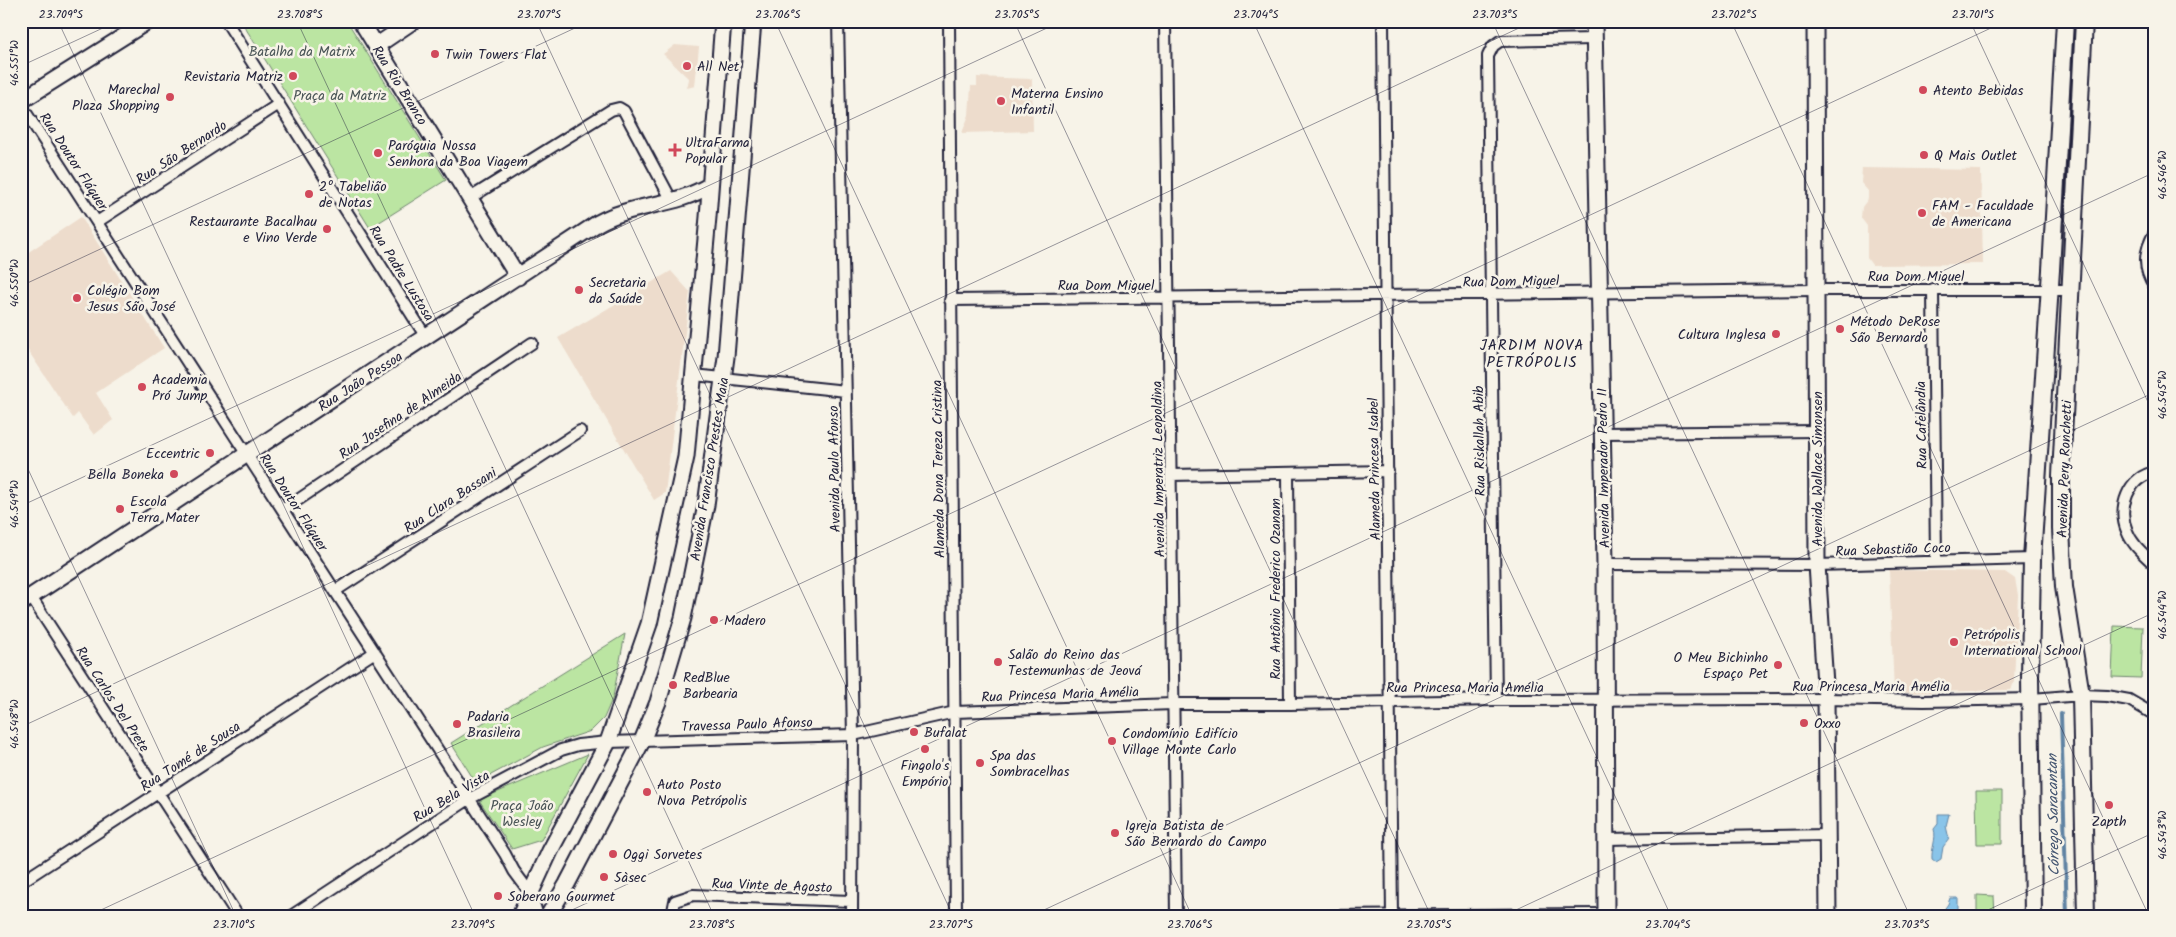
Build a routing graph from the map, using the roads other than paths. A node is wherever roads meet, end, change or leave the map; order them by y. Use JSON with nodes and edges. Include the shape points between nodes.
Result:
{"nodes":[{"id":1,"x":148,"y":21,"type":"edge"},
{"id":2,"x":226,"y":21,"type":"edge"},
{"id":3,"x":360,"y":21,"type":"edge"},
{"id":4,"x":413,"y":21,"type":"edge"},
{"id":5,"x":723,"y":21,"type":"edge"},
{"id":6,"x":753,"y":21,"type":"edge"},
{"id":7,"x":838,"y":21,"type":"edge"},
{"id":8,"x":949,"y":21,"type":"edge"},
{"id":9,"x":1165,"y":21,"type":"edge"},
{"id":10,"x":1383,"y":21,"type":"edge"},
{"id":11,"x":1594,"y":21,"type":"edge"},
{"id":12,"x":1814,"y":21,"type":"edge"},
{"id":13,"x":2065,"y":21,"type":"edge"},
{"id":14,"x":2084,"y":21,"type":"edge"},
{"id":15,"x":1594,"y":39,"type":"junction"},
{"id":16,"x":376,"y":46,"type":"junction"},
{"id":17,"x":21,"y":103,"type":"edge"},
{"id":18,"x":279,"y":104,"type":"junction"},
{"id":19,"x":710,"y":185,"type":"junction"},
{"id":20,"x":470,"y":198,"type":"junction"},
{"id":21,"x":672,"y":201,"type":"junction"},
{"id":22,"x":97,"y":222,"type":"junction"},
{"id":23,"x":2155,"y":232,"type":"edge"},
{"id":24,"x":518,"y":277,"type":"junction"},
{"id":25,"x":2155,"y":287,"type":"edge"},
{"id":26,"x":1933,"y":289,"type":"junction"},
{"id":27,"x":2050,"y":289,"type":"junction"},
{"id":28,"x":1816,"y":290,"type":"junction"},
{"id":29,"x":2071,"y":290,"type":"junction"},
{"id":30,"x":1491,"y":294,"type":"junction"},
{"id":31,"x":1601,"y":294,"type":"junction"},
{"id":32,"x":1384,"y":296,"type":"junction"},
{"id":33,"x":1170,"y":299,"type":"junction"},
{"id":34,"x":950,"y":300,"type":"junction"},
{"id":35,"x":426,"y":337,"type":"junction"},
{"id":36,"x":532,"y":343,"type":"dead end"},
{"id":37,"x":694,"y":375,"type":"junction"},
{"id":38,"x":723,"y":378,"type":"junction"},
{"id":39,"x":846,"y":391,"type":"junction"},
{"id":40,"x":580,"y":431,"type":"dead end"},
{"id":41,"x":1816,"y":431,"type":"junction"},
{"id":42,"x":1602,"y":433,"type":"junction"},
{"id":43,"x":247,"y":455,"type":"junction"},
{"id":44,"x":1388,"y":471,"type":"junction"},
{"id":45,"x":2155,"y":472,"type":"edge"},
{"id":46,"x":1288,"y":474,"type":"junction"},
{"id":47,"x":1171,"y":475,"type":"junction"},
{"id":48,"x":283,"y":510,"type":"junction"},
{"id":49,"x":2032,"y":559,"type":"junction"},
{"id":50,"x":1936,"y":560,"type":"junction"},
{"id":51,"x":1605,"y":564,"type":"junction"},
{"id":52,"x":1817,"y":565,"type":"junction"},
{"id":53,"x":2155,"y":565,"type":"edge"},
{"id":54,"x":335,"y":591,"type":"junction"},
{"id":55,"x":26,"y":600,"type":"edge"},
{"id":56,"x":375,"y":652,"type":"junction"},
{"id":57,"x":2081,"y":695,"type":"junction"},
{"id":58,"x":1826,"y":699,"type":"junction"},
{"id":59,"x":2032,"y":699,"type":"junction"},
{"id":60,"x":1496,"y":700,"type":"junction"},
{"id":61,"x":1606,"y":701,"type":"junction"},
{"id":62,"x":1390,"y":702,"type":"junction"},
{"id":63,"x":1173,"y":704,"type":"junction"},
{"id":64,"x":1290,"y":704,"type":"junction"},
{"id":65,"x":955,"y":712,"type":"junction"},
{"id":66,"x":2155,"y":715,"type":"edge"},
{"id":67,"x":853,"y":735,"type":"junction"},
{"id":68,"x":642,"y":741,"type":"junction"},
{"id":69,"x":608,"y":742,"type":"junction"},
{"id":70,"x":158,"y":794,"type":"junction"},
{"id":71,"x":469,"y":799,"type":"junction"},
{"id":72,"x":1827,"y":835,"type":"junction"},
{"id":73,"x":1606,"y":839,"type":"junction"},
{"id":74,"x":21,"y":882,"type":"edge"},
{"id":75,"x":531,"y":894,"type":"junction"},
{"id":76,"x":851,"y":901,"type":"junction"},
{"id":77,"x":1392,"y":915,"type":"edge"},
{"id":78,"x":1489,"y":915,"type":"edge"},
{"id":79,"x":1606,"y":915,"type":"edge"},
{"id":80,"x":238,"y":916,"type":"edge"},
{"id":81,"x":291,"y":916,"type":"edge"},
{"id":82,"x":520,"y":916,"type":"edge"},
{"id":83,"x":538,"y":916,"type":"edge"},
{"id":84,"x":548,"y":916,"type":"edge"},
{"id":85,"x":672,"y":916,"type":"edge"},
{"id":86,"x":852,"y":916,"type":"edge"},
{"id":87,"x":956,"y":916,"type":"edge"},
{"id":88,"x":1176,"y":916,"type":"edge"},
{"id":89,"x":1322,"y":916,"type":"edge"},
{"id":90,"x":1828,"y":916,"type":"edge"},
{"id":91,"x":2033,"y":916,"type":"edge"},
{"id":92,"x":2086,"y":916,"type":"edge"}],
"edges":[{"from":1,"to":17,"type":"street"},
{"from":2,"to":18,"type":"street","name":"Rua Padre Lustosa"},
{"from":3,"to":16,"type":"street","name":"Rua Rio Branco"},
{"from":4,"to":16,"type":"street"},
{"from":5,"to":19,"type":"street","name":"Avenida Francisco Prestes Maia"},
{"from":6,"to":38,"type":"street","name":"Avenida Francisco Prestes Maia"},
{"from":7,"to":39,"type":"street","name":"Avenida Paulo Afonso"},
{"from":8,"to":34,"type":"street","name":"Alameda Dona Tereza Cristina"},
{"from":9,"to":33,"type":"street","name":"Avenida Imperatriz Leopoldina"},
{"from":10,"to":32,"type":"street","name":"Alameda Princesa Isabel"},
{"from":11,"to":15,"type":"street","name":"Avenida Imperador Pedro II"},
{"from":12,"to":28,"type":"street","name":"Avenida Wallace Simonsen"},
{"from":13,"to":27,"type":"main road","name":"Avenida Pery Ronchetti"},
{"from":14,"to":29,"type":"main road","name":"Avenida Pery Ronchetti"},
{"from":15,"to":30,"type":"street","name":"Rua Riskallah Abib","via":[[1500,41],[1488,56]]},
{"from":15,"to":31,"type":"street","name":"Avenida Imperador Pedro II"},
{"from":16,"to":20,"type":"street","name":"Rua Rio Branco"},
{"from":17,"to":22,"type":"street","name":"Rua Doutor Fláquer"},
{"from":18,"to":22,"type":"street","name":"Rua São Bernardo"},
{"from":18,"to":35,"type":"street","name":"Rua Padre Lustosa"},
{"from":19,"to":21,"type":"street","name":"Rua João Pessoa"},
{"from":19,"to":37,"type":"street","name":"Avenida Francisco Prestes Maia"},
{"from":20,"to":21,"type":"street","via":[[619,108],[624,111]]},
{"from":20,"to":24,"type":"street","name":"Rua Rio Branco"},
{"from":21,"to":24,"type":"street","name":"Rua João Pessoa","via":[[606,218]]},
{"from":22,"to":43,"type":"street","name":"Rua Doutor Fláquer"},
{"from":23,"to":25,"type":"street","via":[[2148,243],[2146,255],[2146,266]]},
{"from":24,"to":35,"type":"street","name":"Rua João Pessoa"},
{"from":26,"to":27,"type":"street","name":"Rua Dom Miguel"},
{"from":26,"to":28,"type":"street","name":"Rua Dom Miguel"},
{"from":26,"to":50,"type":"street","name":"Rua Cafelândia"},
{"from":27,"to":29,"type":"street","name":"Rua Dom Miguel"},
{"from":27,"to":49,"type":"main road","name":"Avenida Pery Ronchetti"},
{"from":28,"to":31,"type":"street","name":"Rua Dom Miguel"},
{"from":28,"to":41,"type":"street","name":"Avenida Wallace Simonsen"},
{"from":29,"to":57,"type":"main road","name":"Avenida Pery Ronchetti","via":[[2061,529],[2064,587]]},
{"from":30,"to":31,"type":"street","name":"Rua Dom Miguel"},
{"from":30,"to":32,"type":"street","name":"Rua Dom Miguel"},
{"from":30,"to":60,"type":"street","name":"Rua Riskallah Abib"},
{"from":31,"to":42,"type":"street","name":"Avenida Imperador Pedro II"},
{"from":32,"to":33,"type":"street","name":"Rua Dom Miguel"},
{"from":32,"to":44,"type":"street","name":"Alameda Princesa Isabel"},
{"from":33,"to":34,"type":"street","name":"Rua Dom Miguel"},
{"from":33,"to":47,"type":"street","name":"Avenida Imperatriz Leopoldina"},
{"from":34,"to":65,"type":"street","name":"Alameda Dona Tereza Cristina"},
{"from":35,"to":43,"type":"street","name":"Rua João Pessoa"},
{"from":36,"to":48,"type":"street","name":"Rua Josefina de Almeida"},
{"from":37,"to":38,"type":"street"},
{"from":37,"to":69,"type":"street","name":"Avenida Francisco Prestes Maia","via":[[686,457],[649,624]]},
{"from":38,"to":39,"type":"street"},
{"from":38,"to":68,"type":"street","name":"Avenida Francisco Prestes Maia","via":[[706,505],[683,618],[658,702]]},
{"from":39,"to":67,"type":"street","name":"Avenida Paulo Afonso"},
{"from":40,"to":54,"type":"street","name":"Rua Clara Bassani"},
{"from":41,"to":42,"type":"street"},
{"from":41,"to":52,"type":"street","name":"Avenida Wallace Simonsen"},
{"from":42,"to":51,"type":"street","name":"Avenida Imperador Pedro II"},
{"from":43,"to":48,"type":"street","name":"Rua Doutor Fláquer"},
{"from":43,"to":55,"type":"street","name":"Rua João Pessoa"},
{"from":44,"to":46,"type":"street"},
{"from":44,"to":62,"type":"street","name":"Alameda Princesa Isabel"},
{"from":45,"to":53,"type":"street","via":[[2134,482],[2125,497],[2123,515],[2127,532]]},
{"from":46,"to":47,"type":"street"},
{"from":46,"to":64,"type":"street","name":"Rua Antônio Frederico Ozanam"},
{"from":47,"to":63,"type":"street","name":"Avenida Imperatriz Leopoldina"},
{"from":48,"to":54,"type":"street","name":"Rua Doutor Fláquer"},
{"from":49,"to":50,"type":"street","name":"Rua Sebastião Coco"},
{"from":49,"to":59,"type":"main road","name":"Avenida Pery Ronchetti"},
{"from":50,"to":52,"type":"street","name":"Rua Sebastião Coco"},
{"from":51,"to":52,"type":"street","name":"Rua Sebastião Coco"},
{"from":51,"to":61,"type":"street","name":"Avenida Imperador Pedro II"},
{"from":52,"to":58,"type":"street","name":"Avenida Wallace Simonsen"},
{"from":54,"to":56,"type":"street","name":"Rua Doutor Fláquer"},
{"from":55,"to":70,"type":"street","name":"Rua Carlos Del Prete"},
{"from":56,"to":70,"type":"street","name":"Rua Tomé de Sousa"},
{"from":56,"to":71,"type":"street","name":"Rua Doutor Fláquer"},
{"from":57,"to":59,"type":"street","name":"Rua Princesa Maria Amélia"},
{"from":57,"to":66,"type":"street","name":"Rua Princesa Maria Amélia","via":[[2128,700]]},
{"from":57,"to":92,"type":"main road","name":"Avenida Pery Ronchetti"},
{"from":58,"to":59,"type":"street","name":"Rua Princesa Maria Amélia"},
{"from":58,"to":61,"type":"street","name":"Rua Princesa Maria Amélia"},
{"from":58,"to":72,"type":"street","name":"Avenida Wallace Simonsen"},
{"from":59,"to":91,"type":"main road","name":"Avenida Pery Ronchetti"},
{"from":60,"to":61,"type":"street","name":"Rua Princesa Maria Amélia"},
{"from":60,"to":62,"type":"street","name":"Rua Princesa Maria Amélia"},
{"from":61,"to":73,"type":"street","name":"Avenida Imperador Pedro II"},
{"from":62,"to":64,"type":"street","name":"Rua Princesa Maria Amélia"},
{"from":62,"to":77,"type":"street","name":"Alameda Princesa Isabel"},
{"from":63,"to":64,"type":"street","name":"Rua Princesa Maria Amélia"},
{"from":63,"to":65,"type":"street","name":"Rua Princesa Maria Amélia"},
{"from":63,"to":88,"type":"street","name":"Avenida Imperatriz Leopoldina"},
{"from":65,"to":67,"type":"street","name":"Rua Princesa Maria Amélia"},
{"from":65,"to":87,"type":"street","name":"Alameda Dona Tereza Cristina"},
{"from":67,"to":68,"type":"street","name":"Travessa Paulo Afonso"},
{"from":67,"to":76,"type":"street","name":"Avenida Paulo Afonso"},
{"from":68,"to":69,"type":"street","name":"Rua Bela Vista"},
{"from":68,"to":84,"type":"street","name":"Avenida Francisco Prestes Maia"},
{"from":69,"to":71,"type":"street","name":"Rua Bela Vista","via":[[561,750]]},
{"from":69,"to":75,"type":"street","name":"Avenida Francisco Prestes Maia"},
{"from":70,"to":74,"type":"street","name":"Rua Tomé de Sousa"},
{"from":70,"to":80,"type":"street","name":"Rua Carlos Del Prete"},
{"from":71,"to":75,"type":"street","name":"Rua Doutor Fláquer"},
{"from":71,"to":81,"type":"street","name":"Rua Bela Vista"},
{"from":72,"to":73,"type":"street"},
{"from":72,"to":90,"type":"street","name":"Avenida Wallace Simonsen"},
{"from":73,"to":79,"type":"street","name":"Avenida Imperador Pedro II"},
{"from":75,"to":82,"type":"street","name":"Avenida Francisco Prestes Maia"},
{"from":75,"to":83,"type":"street","name":"Rua Doutor Fláquer"},
{"from":76,"to":85,"type":"street","name":"Rua Vinte de Agosto","via":[[693,895],[675,901]]},
{"from":76,"to":86,"type":"street","name":"Avenida Paulo Afonso"},
{"from":77,"to":78,"type":"street"},
{"from":77,"to":89,"type":"street"},
{"from":78,"to":79,"type":"street"}]}
